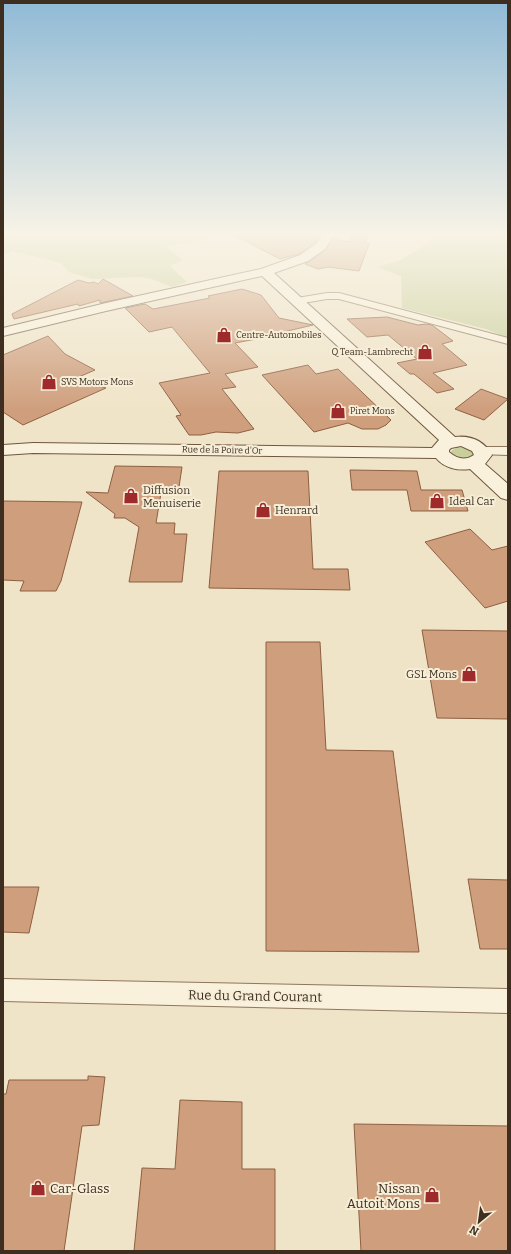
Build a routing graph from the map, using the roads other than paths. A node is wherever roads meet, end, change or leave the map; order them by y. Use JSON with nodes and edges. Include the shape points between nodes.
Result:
{"nodes":[{"id":1,"x":172,"y":293,"type":"edge"},
{"id":2,"x":288,"y":293,"type":"edge"},
{"id":3,"x":297,"y":301,"type":"junction"},
{"id":4,"x":3,"y":332,"type":"edge"},
{"id":5,"x":508,"y":341,"type":"edge"},
{"id":6,"x":446,"y":447,"type":"junction"},
{"id":7,"x":3,"y":450,"type":"edge"},
{"id":8,"x":508,"y":451,"type":"edge"},
{"id":9,"x":478,"y":457,"type":"junction"},
{"id":10,"x":508,"y":494,"type":"edge"},
{"id":11,"x":3,"y":990,"type":"edge"},
{"id":12,"x":508,"y":1002,"type":"edge"}],
"edges":[{"from":1,"to":4,"type":"street"},
{"from":2,"to":3,"type":"street"},
{"from":3,"to":5,"type":"street","via":[[339,296]]},
{"from":3,"to":6,"type":"street"},
{"from":6,"to":7,"type":"street","name":"Rue de la Poire d'Or"},
{"from":6,"to":9,"type":"street","via":[[443,457],[454,463],[461,464]]},
{"from":8,"to":9,"type":"street"},
{"from":9,"to":10,"type":"street"},
{"from":11,"to":12,"type":"street","name":"Rue du Grand Courant"}]}
